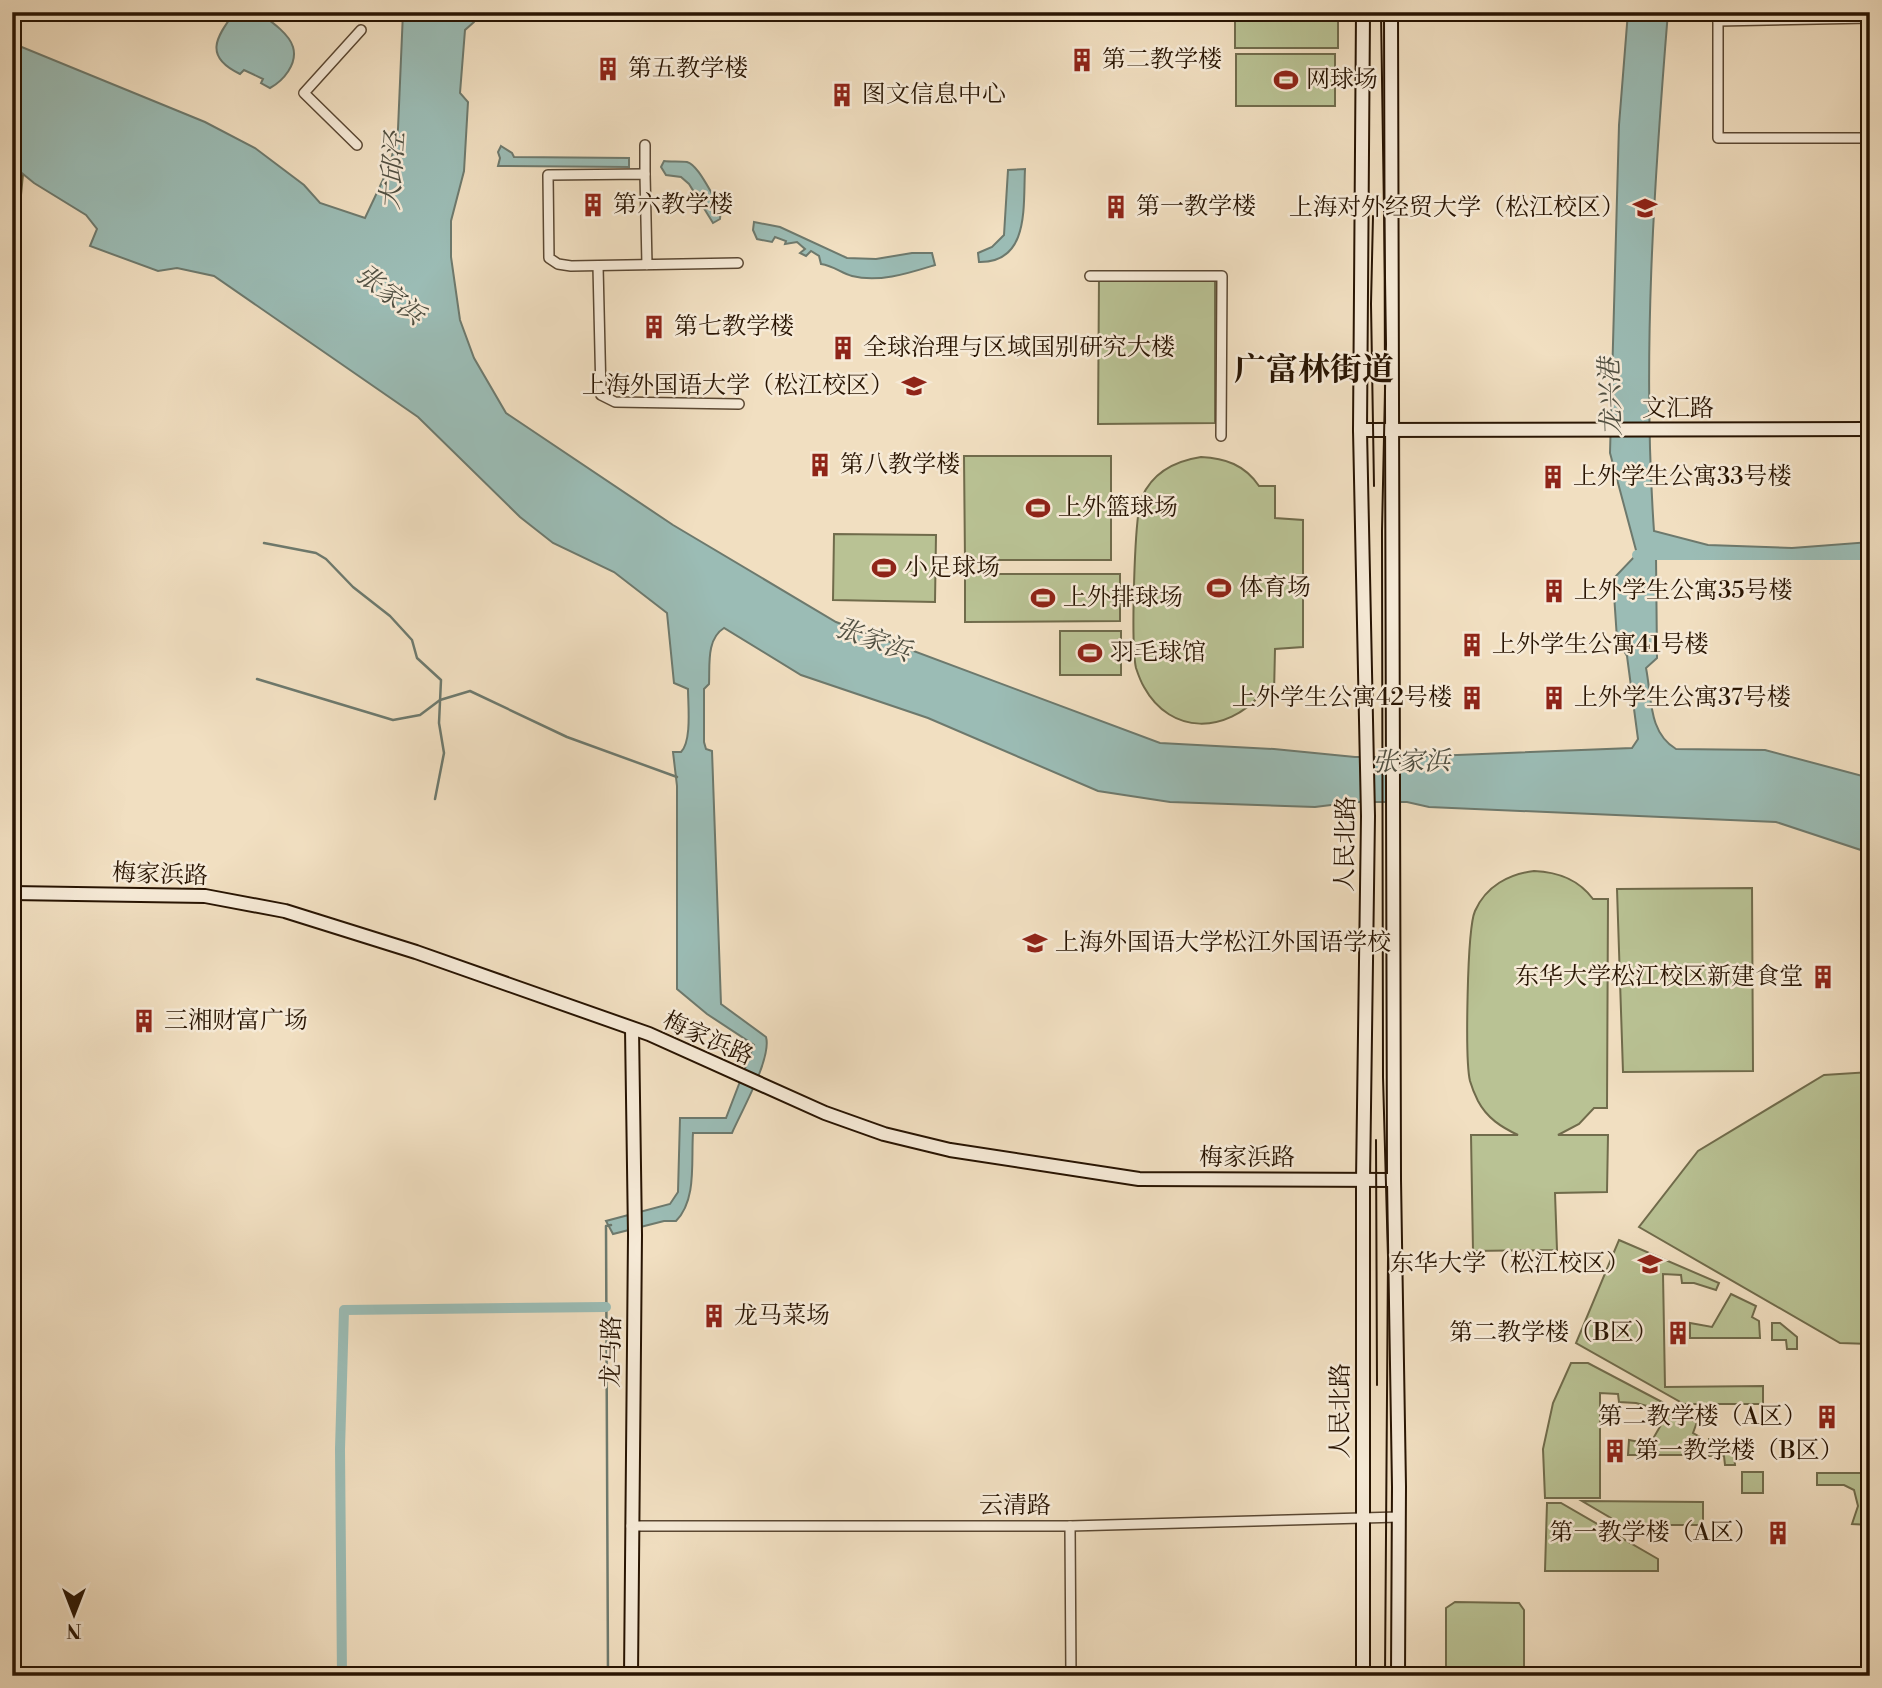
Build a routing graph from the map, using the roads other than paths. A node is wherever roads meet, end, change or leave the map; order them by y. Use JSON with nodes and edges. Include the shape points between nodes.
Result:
{"nodes":[{"id":1,"x":1363,"y":12,"type":"edge"},
{"id":2,"x":1391,"y":12,"type":"edge"},
{"id":3,"x":1718,"y":17,"type":"edge"},
{"id":4,"x":1870,"y":18,"type":"edge"},
{"id":5,"x":361,"y":30,"type":"dead end"},
{"id":6,"x":1870,"y":138,"type":"edge"},
{"id":7,"x":357,"y":145,"type":"dead end"},
{"id":8,"x":645,"y":145,"type":"dead end"},
{"id":9,"x":645,"y":174,"type":"junction"},
{"id":10,"x":738,"y":263,"type":"dead end"},
{"id":11,"x":598,"y":265,"type":"junction"},
{"id":12,"x":647,"y":265,"type":"junction"},
{"id":13,"x":1090,"y":275,"type":"dead end"},
{"id":14,"x":739,"y":404,"type":"dead end"},
{"id":15,"x":1870,"y":429,"type":"edge"},
{"id":16,"x":1360,"y":430,"type":"junction"},
{"id":17,"x":1393,"y":430,"type":"junction"},
{"id":18,"x":1221,"y":436,"type":"dead end"},
{"id":19,"x":12,"y":893,"type":"edge"},
{"id":20,"x":632,"y":1029,"type":"junction"},
{"id":21,"x":1363,"y":1180,"type":"junction"},
{"id":22,"x":1394,"y":1180,"type":"junction"},
{"id":23,"x":1399,"y":1517,"type":"junction"},
{"id":24,"x":1362,"y":1518,"type":"junction"},
{"id":25,"x":631,"y":1525,"type":"junction"},
{"id":26,"x":1070,"y":1525,"type":"junction"},
{"id":27,"x":631,"y":1676,"type":"edge"},
{"id":28,"x":1071,"y":1676,"type":"edge"},
{"id":29,"x":1363,"y":1676,"type":"edge"},
{"id":30,"x":1398,"y":1676,"type":"edge"}],
"edges":[{"from":1,"to":16,"type":"main road","name":"人民北路"},
{"from":2,"to":17,"type":"main road","name":"人民北路"},
{"from":3,"to":4,"type":"street"},
{"from":3,"to":6,"type":"street","via":[[1718,138]]},
{"from":5,"to":7,"type":"street","via":[[304,93]]},
{"from":8,"to":9,"type":"street"},
{"from":9,"to":11,"type":"street","via":[[548,175],[549,258],[558,264]]},
{"from":9,"to":12,"type":"street"},
{"from":10,"to":12,"type":"street"},
{"from":11,"to":12,"type":"street"},
{"from":11,"to":14,"type":"street","via":[[601,395],[615,402]]},
{"from":13,"to":18,"type":"street","via":[[1222,276]]},
{"from":15,"to":17,"type":"main road","name":"文汇路"},
{"from":16,"to":17,"type":"main road","name":"文汇路"},
{"from":16,"to":21,"type":"main road","name":"人民北路","via":[[1368,816]]},
{"from":17,"to":22,"type":"main road","name":"人民北路"},
{"from":19,"to":20,"type":"main road","name":"梅家浜路","via":[[205,896],[285,911]]},
{"from":20,"to":21,"type":"main road","name":"梅家浜路","via":[[825,1113],[884,1135],[950,1150],[1139,1178]]},
{"from":20,"to":25,"type":"main road","name":"龙马路"},
{"from":21,"to":22,"type":"main road","name":"梅家浜路"},
{"from":21,"to":24,"type":"main road","name":"人民北路"},
{"from":22,"to":23,"type":"main road","name":"人民北路"},
{"from":23,"to":24,"type":"street","name":"云清路"},
{"from":23,"to":30,"type":"main road","name":"人民北路"},
{"from":24,"to":26,"type":"street","name":"云清路"},
{"from":24,"to":29,"type":"main road","name":"人民北路"},
{"from":25,"to":26,"type":"street","name":"云清路"},
{"from":25,"to":27,"type":"main road","name":"龙马路"},
{"from":26,"to":28,"type":"street"}]}
